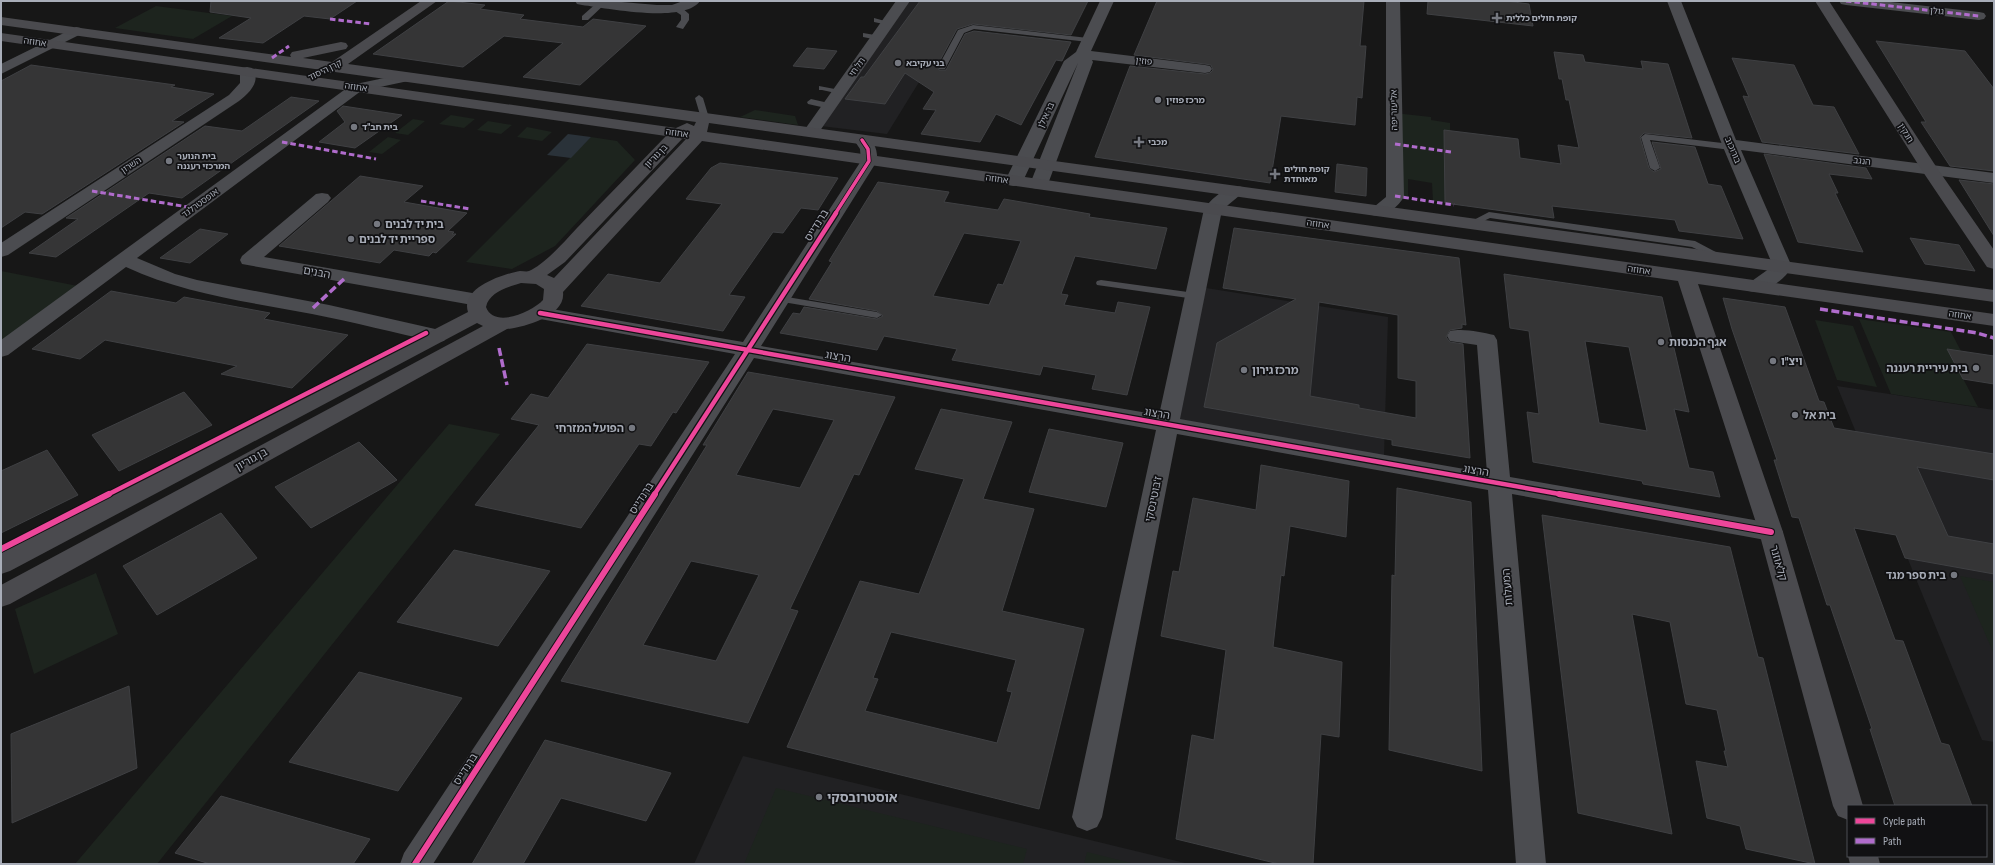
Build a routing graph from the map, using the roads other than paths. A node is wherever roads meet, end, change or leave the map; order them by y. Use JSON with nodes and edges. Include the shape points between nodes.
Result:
{"nodes":[{"id":1,"x":430,"y":1,"type":"edge"},
{"id":2,"x":582,"y":1,"type":"edge"},
{"id":3,"x":693,"y":1,"type":"edge"},
{"id":4,"x":903,"y":1,"type":"edge"},
{"id":5,"x":1107,"y":1,"type":"edge"},
{"id":6,"x":1393,"y":1,"type":"edge"},
{"id":7,"x":1659,"y":1,"type":"edge"},
{"id":8,"x":1822,"y":1,"type":"edge"},
{"id":9,"x":1846,"y":1,"type":"edge"},
{"id":10,"x":1674,"y":2,"type":"edge"},
{"id":11,"x":602,"y":3,"type":"junction"},
{"id":12,"x":678,"y":9,"type":"junction"},
{"id":13,"x":1979,"y":16,"type":"dead end"},
{"id":14,"x":382,"y":17,"type":"dead end"},
{"id":15,"x":585,"y":18,"type":"dead end"},
{"id":16,"x":1,"y":21,"type":"edge"},
{"id":17,"x":680,"y":27,"type":"dead end"},
{"id":18,"x":76,"y":31,"type":"junction"},
{"id":19,"x":1,"y":37,"type":"edge"},
{"id":20,"x":51,"y":44,"type":"junction"},
{"id":21,"x":341,"y":46,"type":"junction"},
{"id":22,"x":1085,"y":47,"type":"junction"},
{"id":23,"x":363,"y":48,"type":"junction"},
{"id":24,"x":276,"y":58,"type":"junction"},
{"id":25,"x":316,"y":64,"type":"junction"},
{"id":26,"x":336,"y":66,"type":"junction"},
{"id":27,"x":942,"y":67,"type":"dead end"},
{"id":28,"x":1205,"y":68,"type":"dead end"},
{"id":29,"x":1,"y":70,"type":"edge"},
{"id":30,"x":247,"y":71,"type":"junction"},
{"id":31,"x":372,"y":72,"type":"junction"},
{"id":32,"x":408,"y":77,"type":"junction"},
{"id":33,"x":304,"y":80,"type":"junction"},
{"id":34,"x":356,"y":88,"type":"junction"},
{"id":35,"x":822,"y":88,"type":"dead end"},
{"id":36,"x":840,"y":92,"type":"junction"},
{"id":37,"x":699,"y":98,"type":"dead end"},
{"id":38,"x":811,"y":102,"type":"dead end"},
{"id":39,"x":830,"y":106,"type":"junction"},
{"id":40,"x":705,"y":118,"type":"junction"},
{"id":41,"x":624,"y":126,"type":"junction"},
{"id":42,"x":811,"y":132,"type":"junction"},
{"id":43,"x":678,"y":133,"type":"junction"},
{"id":44,"x":698,"y":136,"type":"junction"},
{"id":45,"x":862,"y":140,"type":"junction"},
{"id":46,"x":736,"y":142,"type":"junction"},
{"id":47,"x":1730,"y":146,"type":"junction"},
{"id":48,"x":646,"y":150,"type":"junction"},
{"id":49,"x":869,"y":161,"type":"junction"},
{"id":50,"x":1023,"y":163,"type":"junction"},
{"id":51,"x":671,"y":166,"type":"junction"},
{"id":52,"x":1046,"y":166,"type":"junction"},
{"id":53,"x":1655,"y":168,"type":"dead end"},
{"id":54,"x":1929,"y":169,"type":"junction"},
{"id":55,"x":1994,"y":178,"type":"edge"},
{"id":56,"x":1014,"y":181,"type":"junction"},
{"id":57,"x":1039,"y":184,"type":"junction"},
{"id":58,"x":1236,"y":191,"type":"junction"},
{"id":59,"x":322,"y":198,"type":"dead end"},
{"id":60,"x":1213,"y":209,"type":"junction"},
{"id":61,"x":1378,"y":211,"type":"junction"},
{"id":62,"x":1,"y":251,"type":"edge"},
{"id":63,"x":124,"y":259,"type":"junction"},
{"id":64,"x":1994,"y":263,"type":"edge"},
{"id":65,"x":1783,"y":267,"type":"junction"},
{"id":66,"x":1686,"y":277,"type":"junction"},
{"id":67,"x":533,"y":278,"type":"junction"},
{"id":68,"x":1101,"y":283,"type":"dead end"},
{"id":69,"x":1756,"y":287,"type":"junction"},
{"id":70,"x":554,"y":290,"type":"junction"},
{"id":71,"x":1993,"y":295,"type":"edge"},
{"id":72,"x":1195,"y":296,"type":"junction"},
{"id":73,"x":781,"y":299,"type":"junction"},
{"id":74,"x":479,"y":307,"type":"junction"},
{"id":75,"x":540,"y":313,"type":"junction"},
{"id":76,"x":876,"y":315,"type":"dead end"},
{"id":77,"x":1994,"y":320,"type":"edge"},
{"id":78,"x":503,"y":323,"type":"junction"},
{"id":79,"x":438,"y":336,"type":"junction"},
{"id":80,"x":1457,"y":336,"type":"dead end"},
{"id":81,"x":1,"y":350,"type":"edge"},
{"id":82,"x":748,"y":350,"type":"junction"},
{"id":83,"x":1168,"y":425,"type":"junction"},
{"id":84,"x":1498,"y":484,"type":"junction"},
{"id":85,"x":1771,"y":532,"type":"junction"},
{"id":86,"x":1,"y":564,"type":"edge"},
{"id":87,"x":1,"y":597,"type":"edge"},
{"id":88,"x":1848,"y":805,"type":"edge"},
{"id":89,"x":1087,"y":817,"type":"dead end"},
{"id":90,"x":415,"y":864,"type":"edge"},
{"id":91,"x":1531,"y":864,"type":"edge"}],
"edges":[{"from":1,"to":23,"type":"main road","name":"קרן היסוד"},
{"from":2,"to":11,"type":"street"},
{"from":3,"to":12,"type":"street","via":[[688,6]]},
{"from":4,"to":36,"type":"street","name":"תל חי","via":[[872,36]]},
{"from":5,"to":22,"type":"street","name":"בר אילן"},
{"from":6,"to":61,"type":"street","name":"אליעזר יפה","via":[[1395,196],[1392,202]]},
{"from":7,"to":10,"type":"street"},
{"from":8,"to":54,"type":"main road","name":"חנקין"},
{"from":9,"to":13,"type":"street","name":"גולן"},
{"from":10,"to":47,"type":"street","name":"בורוכוב"},
{"from":11,"to":12,"type":"street","via":[[663,10]]},
{"from":11,"to":15,"type":"lane"},
{"from":12,"to":17,"type":"lane","via":[[685,14],[685,20]]},
{"from":14,"to":21,"type":"main road","name":"קרן היסוד"},
{"from":16,"to":18,"type":"main road","name":"אחוזה"},
{"from":18,"to":20,"type":"street"},
{"from":18,"to":24,"type":"main road","name":"אחוזה"},
{"from":19,"to":20,"type":"main road","name":"אחוזה"},
{"from":20,"to":29,"type":"street"},
{"from":20,"to":30,"type":"main road","name":"אחוזה"},
{"from":21,"to":24,"type":"main road"},
{"from":21,"to":25,"type":"main road","name":"קרן היסוד"},
{"from":22,"to":27,"type":"lane","via":[[973,27],[961,32]]},
{"from":22,"to":28,"type":"street","name":"פוזין"},
{"from":22,"to":50,"type":"street","name":"בר אילן","via":[[1071,61]]},
{"from":22,"to":52,"type":"street","name":"בר אילן","via":[[1086,62]]},
{"from":23,"to":26,"type":"main road","name":"קרן היסוד"},
{"from":23,"to":31,"type":"main road","via":[[365,60]]},
{"from":24,"to":25,"type":"main road","name":"אחוזה"},
{"from":25,"to":26,"type":"main road","name":"אחוזה"},
{"from":25,"to":33,"type":"main road","name":"קרן היסוד"},
{"from":26,"to":31,"type":"main road","name":"אחוזה"},
{"from":26,"to":33,"type":"main road","name":"קרן היסוד"},
{"from":30,"to":33,"type":"main road","name":"אחוזה"},
{"from":30,"to":62,"type":"street","name":"השרון","via":[[248,85],[234,98]]},
{"from":31,"to":32,"type":"main road","name":"אחוזה"},
{"from":32,"to":34,"type":"street","name":"אופסטרלנד"},
{"from":32,"to":40,"type":"main road","name":"אחוזה"},
{"from":33,"to":34,"type":"main road","name":"אחוזה"},
{"from":34,"to":41,"type":"main road","name":"אחוזה"},
{"from":34,"to":63,"type":"street","name":"אופסטרלנד"},
{"from":35,"to":36,"type":"lane"},
{"from":36,"to":39,"type":"street","name":"תל חי"},
{"from":37,"to":40,"type":"lane"},
{"from":38,"to":39,"type":"lane"},
{"from":39,"to":42,"type":"street","name":"תל חי"},
{"from":40,"to":42,"type":"main road","name":"אחוזה"},
{"from":40,"to":43,"type":"main road","name":"בן גוריון"},
{"from":40,"to":44,"type":"main road","name":"בן גוריון"},
{"from":41,"to":43,"type":"main road","name":"אחוזה"},
{"from":41,"to":48,"type":"main road","via":[[638,136]]},
{"from":42,"to":45,"type":"main road","name":"אחוזה"},
{"from":43,"to":44,"type":"main road","name":"אחוזה"},
{"from":43,"to":48,"type":"main road","name":"בן גוריון"},
{"from":44,"to":46,"type":"main road","name":"אחוזה"},
{"from":44,"to":51,"type":"main road","name":"בן גוריון"},
{"from":45,"to":49,"type":"street","via":[[868,146]]},
{"from":45,"to":50,"type":"main road","name":"אחוזה"},
{"from":46,"to":49,"type":"main road","name":"אחוזה"},
{"from":46,"to":51,"type":"main road","via":[[697,152]]},
{"from":47,"to":53,"type":"lane","via":[[1645,136]]},
{"from":47,"to":54,"type":"street","name":"הנגב"},
{"from":47,"to":65,"type":"street","name":"בורוכוב"},
{"from":48,"to":67,"type":"main road","name":"בן גוריון","via":[[558,258]]},
{"from":49,"to":56,"type":"main road","name":"אחוזה"},
{"from":49,"to":73,"type":"street","name":"ברנדייס"},
{"from":50,"to":52,"type":"main road","name":"אחוזה"},
{"from":50,"to":56,"type":"street","name":"בר אילן"},
{"from":51,"to":70,"type":"main road","name":"בן גוריון"},
{"from":52,"to":57,"type":"street","name":"בר אילן"},
{"from":52,"to":58,"type":"main road","name":"אחוזה"},
{"from":54,"to":55,"type":"street","name":"הנגב"},
{"from":54,"to":64,"type":"main road","name":"חנקין"},
{"from":56,"to":57,"type":"main road","name":"אחוזה"},
{"from":57,"to":60,"type":"main road","name":"אחוזה"},
{"from":58,"to":60,"type":"street"},
{"from":58,"to":61,"type":"main road","name":"אחוזה"},
{"from":59,"to":74,"type":"street","name":"הבנים","via":[[249,260]]},
{"from":60,"to":66,"type":"main road","name":"אחוזה"},
{"from":60,"to":72,"type":"street","name":"ז'בוטינסקי"},
{"from":61,"to":65,"type":"main road","name":"אחוזה"},
{"from":63,"to":79,"type":"street","via":[[192,285],[328,311]]},
{"from":63,"to":81,"type":"street","name":"אופסטרלנד"},
{"from":65,"to":69,"type":"street"},
{"from":65,"to":71,"type":"main road","name":"אחוזה"},
{"from":66,"to":69,"type":"main road","name":"אחוזה"},
{"from":66,"to":85,"type":"main road","name":"קלאוזנר"},
{"from":67,"to":70,"type":"main road","via":[[550,284]]},
{"from":67,"to":74,"type":"main road","name":"בן גוריון","via":[[501,282],[485,292]]},
{"from":68,"to":72,"type":"lane"},
{"from":69,"to":77,"type":"main road","name":"אחוזה"},
{"from":70,"to":75,"type":"main road","name":"בן גוריון","via":[[554,298]]},
{"from":72,"to":83,"type":"street","name":"ז'בוטינסקי"},
{"from":73,"to":76,"type":"lane"},
{"from":73,"to":82,"type":"street","name":"ברנדייס"},
{"from":74,"to":78,"type":"main road","via":[[492,322]]},
{"from":74,"to":79,"type":"main road","name":"בן גוריון"},
{"from":75,"to":78,"type":"main road","via":[[522,320]]},
{"from":75,"to":82,"type":"street","name":"הרצוג"},
{"from":78,"to":87,"type":"main road","name":"בן גוריון","via":[[383,386]]},
{"from":79,"to":86,"type":"main road","name":"בן גוריון"},
{"from":80,"to":84,"type":"street","name":"המעלות","via":[[1487,340]]},
{"from":82,"to":83,"type":"street","name":"הרצוג"},
{"from":82,"to":90,"type":"street","name":"ברנדייס"},
{"from":83,"to":84,"type":"street","name":"הרצוג"},
{"from":83,"to":89,"type":"street","name":"ז'בוטינסקי"},
{"from":84,"to":85,"type":"street","name":"הרצוג"},
{"from":84,"to":91,"type":"street","name":"המעלות"},
{"from":85,"to":88,"type":"main road","name":"קלאוזנר"}]}
